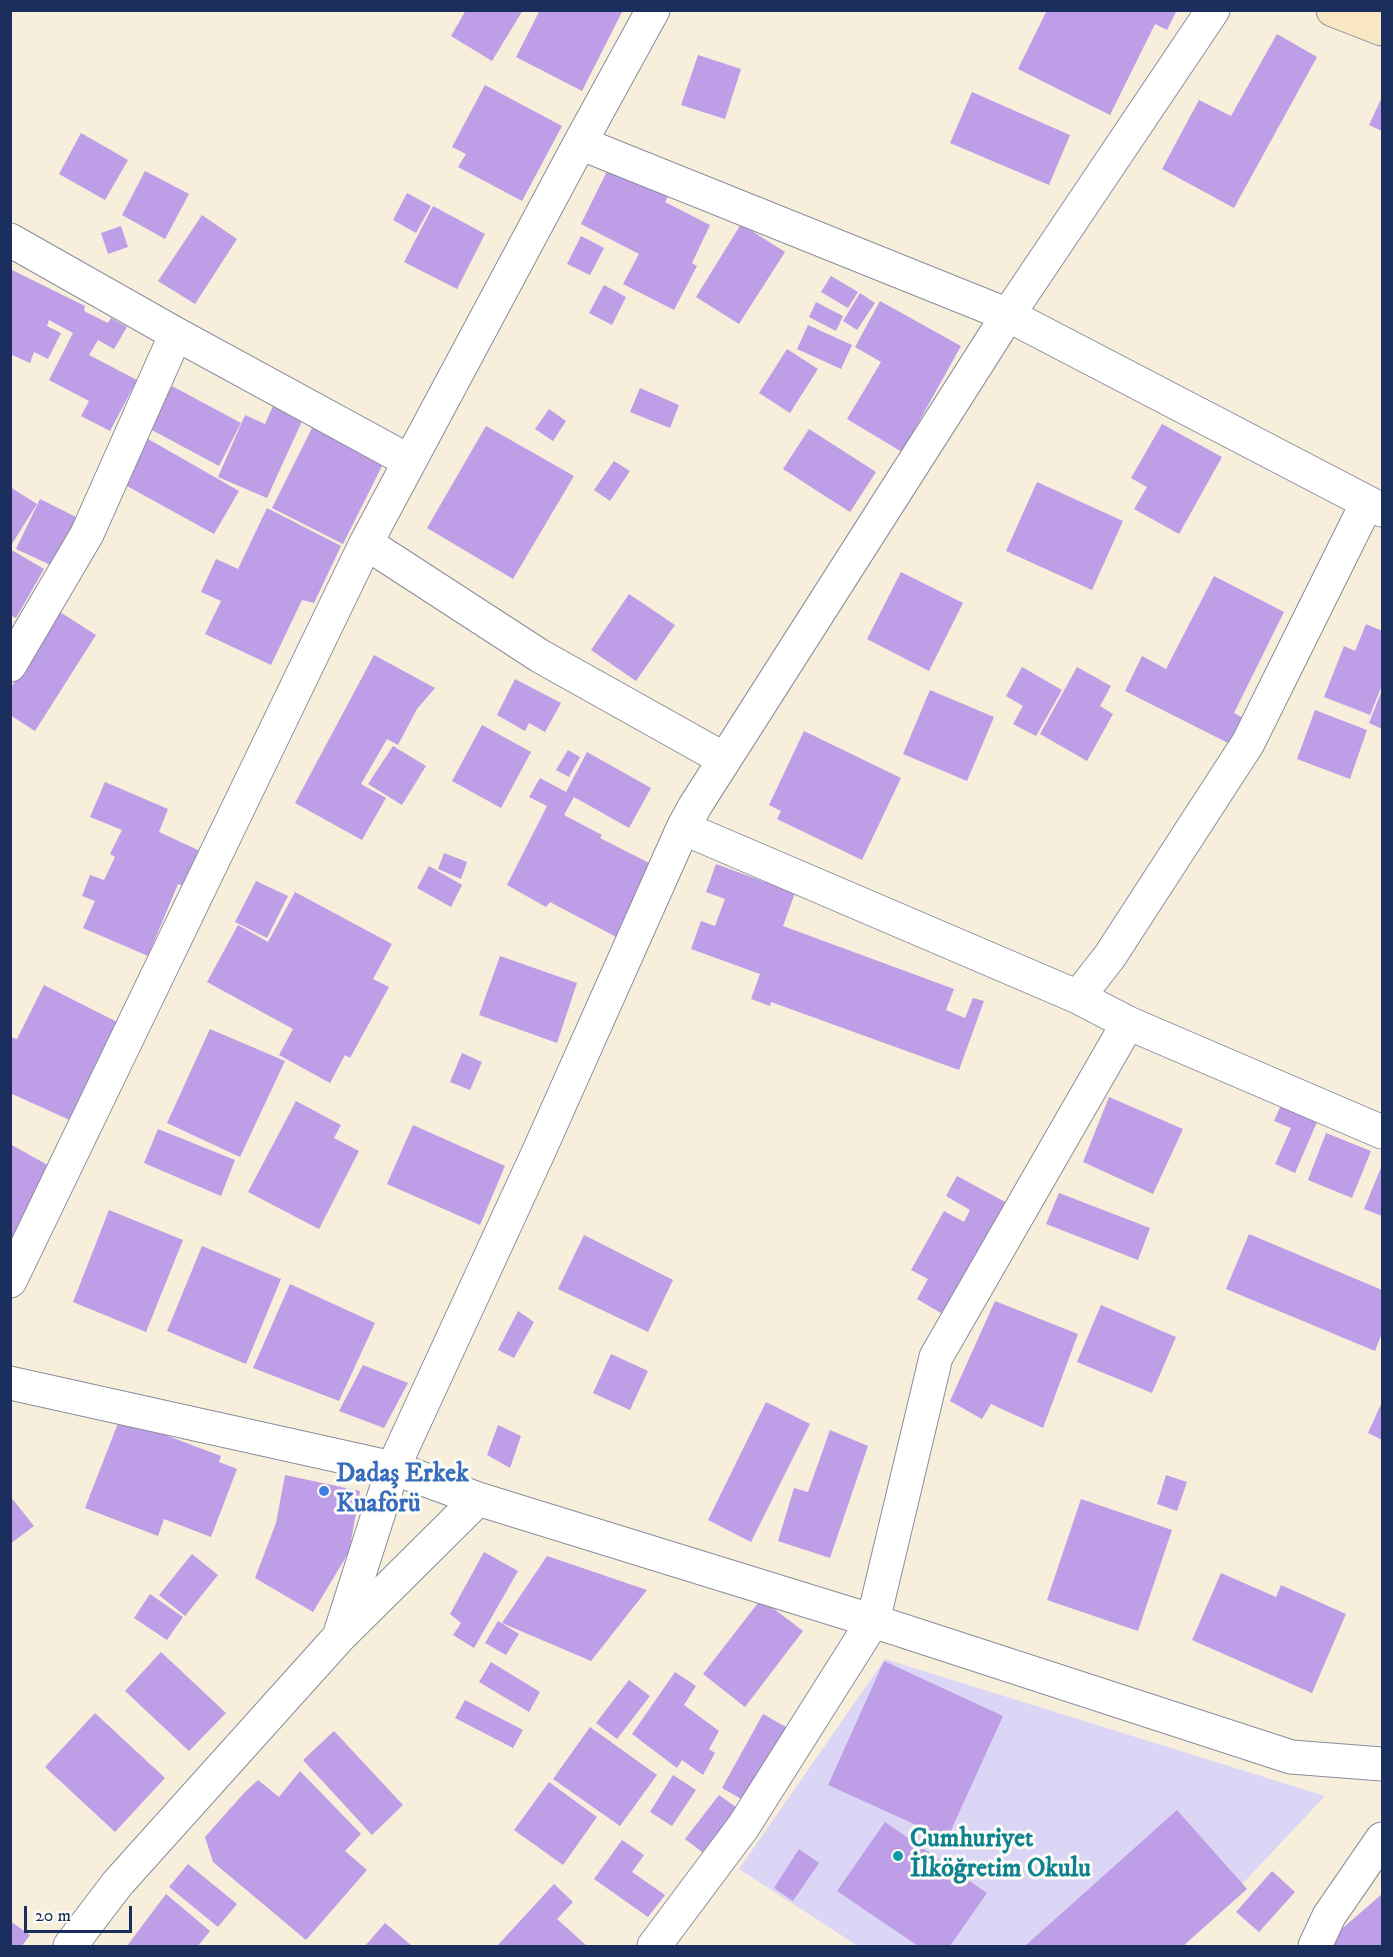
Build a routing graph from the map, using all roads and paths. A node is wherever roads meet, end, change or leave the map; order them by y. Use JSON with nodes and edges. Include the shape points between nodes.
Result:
{"nodes":[{"id":1,"x":653,"y":10,"type":"edge"},
{"id":2,"x":1213,"y":10,"type":"edge"},
{"id":3,"x":1333,"y":10,"type":"edge"},
{"id":4,"x":1383,"y":29,"type":"edge"},
{"id":5,"x":580,"y":143,"type":"junction"},
{"id":6,"x":10,"y":240,"type":"edge"},
{"id":7,"x":1008,"y":315,"type":"junction"},
{"id":8,"x":176,"y":334,"type":"junction"},
{"id":9,"x":409,"y":461,"type":"junction"},
{"id":10,"x":1375,"y":506,"type":"edge"},
{"id":11,"x":366,"y":543,"type":"junction"},
{"id":12,"x":10,"y":666,"type":"edge"},
{"id":13,"x":724,"y":759,"type":"junction"},
{"id":14,"x":684,"y":828,"type":"junction"},
{"id":15,"x":1078,"y":997,"type":"junction"},
{"id":16,"x":1128,"y":1023,"type":"junction"},
{"id":17,"x":1379,"y":1126,"type":"edge"},
{"id":18,"x":10,"y":1281,"type":"edge"},
{"id":19,"x":10,"y":1383,"type":"edge"},
{"id":20,"x":393,"y":1468,"type":"junction"},
{"id":21,"x":478,"y":1499,"type":"junction"},
{"id":22,"x":873,"y":1621,"type":"junction"},
{"id":23,"x":339,"y":1637,"type":"junction"},
{"id":24,"x":1383,"y":1764,"type":"edge"},
{"id":25,"x":1383,"y":1839,"type":"edge"},
{"id":26,"x":70,"y":1947,"type":"edge"},
{"id":27,"x":654,"y":1947,"type":"edge"},
{"id":28,"x":1315,"y":1947,"type":"edge"}],
"edges":[{"from":1,"to":5,"type":"street"},
{"from":2,"to":7,"type":"street"},
{"from":3,"to":4,"type":"street"},
{"from":5,"to":7,"type":"street"},
{"from":5,"to":9,"type":"street"},
{"from":6,"to":8,"type":"street"},
{"from":7,"to":10,"type":"street"},
{"from":7,"to":13,"type":"street"},
{"from":8,"to":9,"type":"street"},
{"from":8,"to":12,"type":"street","via":[[87,534]]},
{"from":9,"to":11,"type":"street"},
{"from":10,"to":15,"type":"street","via":[[1248,742],[1110,956]]},
{"from":11,"to":13,"type":"street","via":[[540,656]]},
{"from":11,"to":18,"type":"street"},
{"from":13,"to":14,"type":"street"},
{"from":14,"to":15,"type":"street"},
{"from":14,"to":20,"type":"street"},
{"from":15,"to":16,"type":"street"},
{"from":16,"to":17,"type":"street"},
{"from":16,"to":22,"type":"street","via":[[936,1357]]},
{"from":19,"to":20,"type":"street"},
{"from":20,"to":21,"type":"street"},
{"from":20,"to":23,"type":"street"},
{"from":21,"to":22,"type":"street"},
{"from":21,"to":23,"type":"street"},
{"from":22,"to":24,"type":"street","via":[[1292,1757]]},
{"from":22,"to":27,"type":"street","via":[[743,1827]]},
{"from":23,"to":26,"type":"street","via":[[117,1884]]},
{"from":25,"to":28,"type":"street","via":[[1329,1916]]}]}
